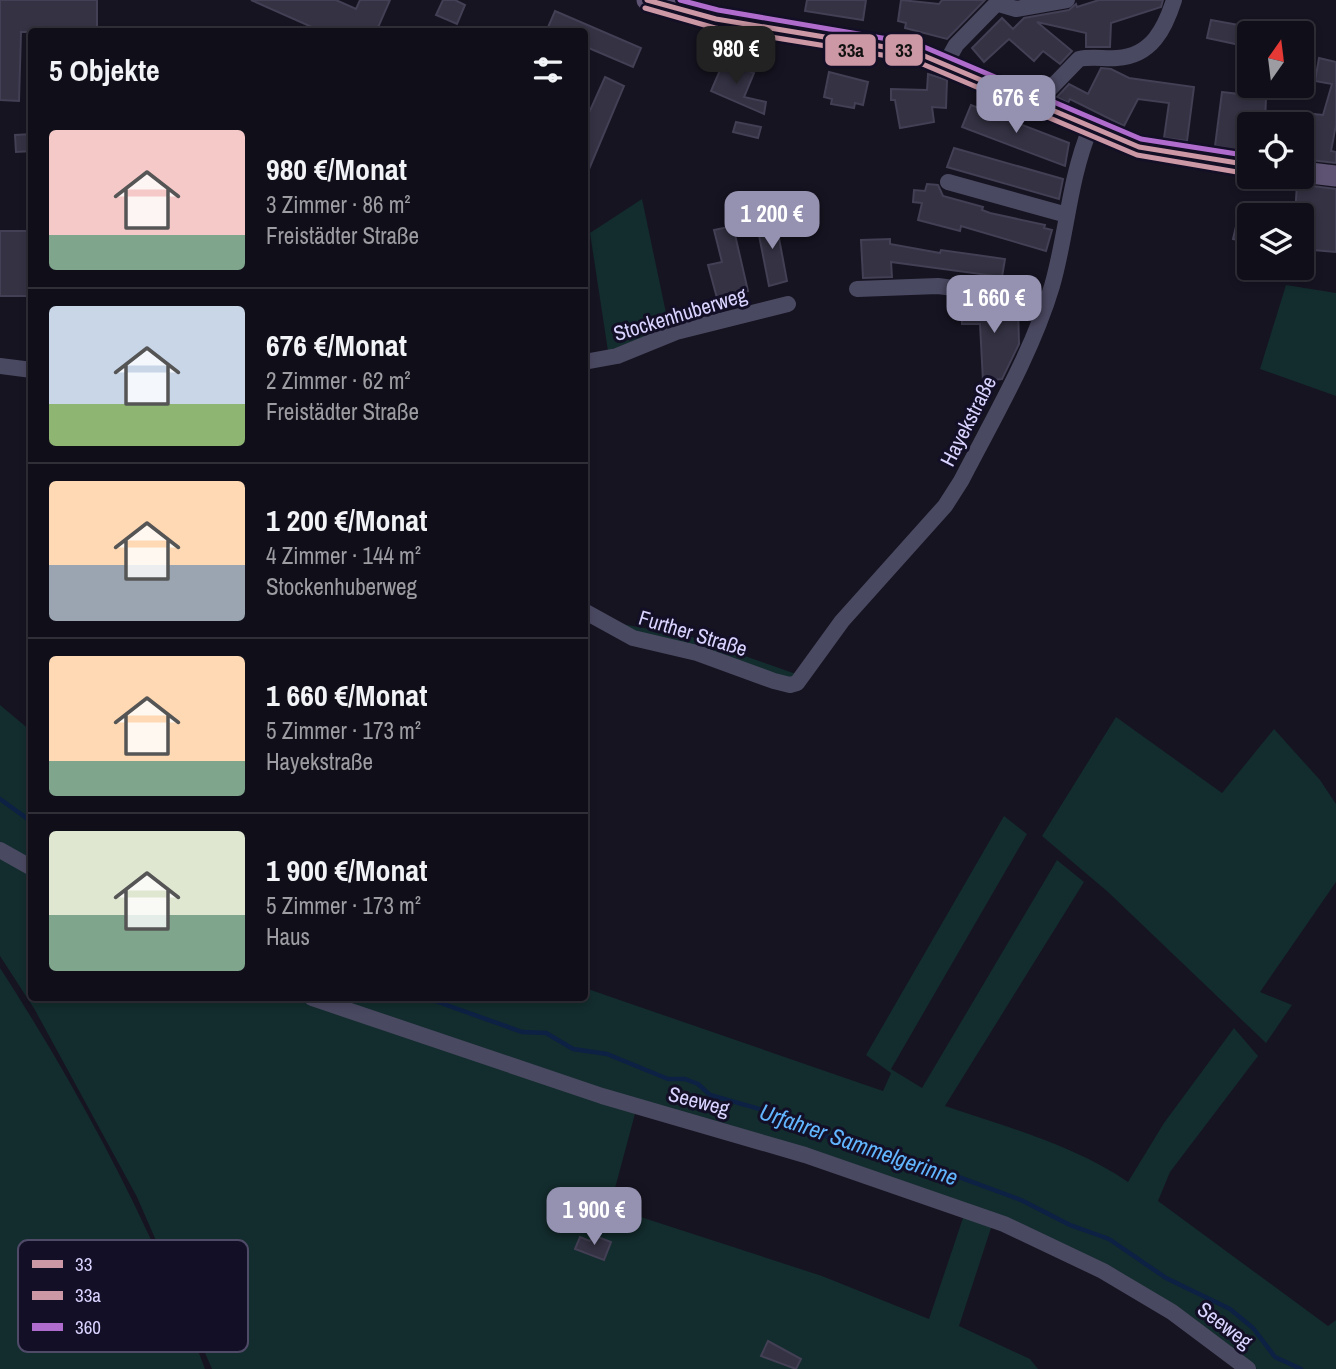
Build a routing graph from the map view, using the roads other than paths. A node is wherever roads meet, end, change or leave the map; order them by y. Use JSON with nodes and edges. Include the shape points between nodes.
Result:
{"nodes":[{"id":1,"x":647,"y":0,"type":"edge"},
{"id":2,"x":1067,"y":0,"type":"edge"},
{"id":3,"x":1174,"y":0,"type":"edge"},
{"id":4,"x":999,"y":2,"type":"edge"},
{"id":5,"x":681,"y":5,"type":"edge"},
{"id":6,"x":946,"y":63,"type":"junction"},
{"id":7,"x":1040,"y":106,"type":"junction"},
{"id":8,"x":1090,"y":129,"type":"junction"},
{"id":9,"x":1237,"y":163,"type":"edge"},
{"id":10,"x":1314,"y":173,"type":"edge"},
{"id":11,"x":1336,"y":176,"type":"edge"},
{"id":12,"x":948,"y":182,"type":"dead end"},
{"id":13,"x":1067,"y":215,"type":"junction"},
{"id":14,"x":857,"y":289,"type":"dead end"},
{"id":15,"x":1047,"y":300,"type":"junction"},
{"id":16,"x":788,"y":304,"type":"dead end"},
{"id":17,"x":588,"y":361,"type":"edge"},
{"id":18,"x":0,"y":366,"type":"edge"},
{"id":19,"x":28,"y":370,"type":"edge"},
{"id":20,"x":588,"y":613,"type":"edge"},
{"id":21,"x":793,"y":685,"type":"joint"},
{"id":22,"x":0,"y":850,"type":"edge"},
{"id":23,"x":28,"y":867,"type":"edge"},
{"id":24,"x":321,"y":1001,"type":"edge"},
{"id":25,"x":1248,"y":1369,"type":"edge"}],
"edges":[{"from":1,"to":5,"type":"main road"},
{"from":2,"to":4,"type":"street","via":[[1025,8]]},
{"from":3,"to":7,"type":"street","via":[[1164,30],[1147,46],[1121,58],[1079,59],[1045,94]]},
{"from":4,"to":6,"type":"street","via":[[956,45]]},
{"from":5,"to":6,"type":"main road"},
{"from":6,"to":7,"type":"main road"},
{"from":7,"to":8,"type":"main road"},
{"from":8,"to":9,"type":"main road","via":[[1166,154]]},
{"from":8,"to":13,"type":"street","name":"Hayekstraße"},
{"from":10,"to":11,"type":"main road"},
{"from":12,"to":13,"type":"street"},
{"from":13,"to":15,"type":"street","name":"Hayekstraße"},
{"from":14,"to":15,"type":"street","via":[[938,286]]},
{"from":15,"to":21,"type":"street","name":"Hayekstraße","via":[[953,495],[860,598]]},
{"from":16,"to":17,"type":"street","name":"Stockenhuberweg","via":[[676,332],[617,356]]},
{"from":18,"to":19,"type":"street"},
{"from":20,"to":21,"type":"street","name":"Further Straße","via":[[633,638],[697,653]]},
{"from":22,"to":23,"type":"street"},
{"from":24,"to":25,"type":"street","name":"Seeweg","via":[[602,1096],[792,1151],[1004,1224],[1052,1245],[1172,1312]]}]}
